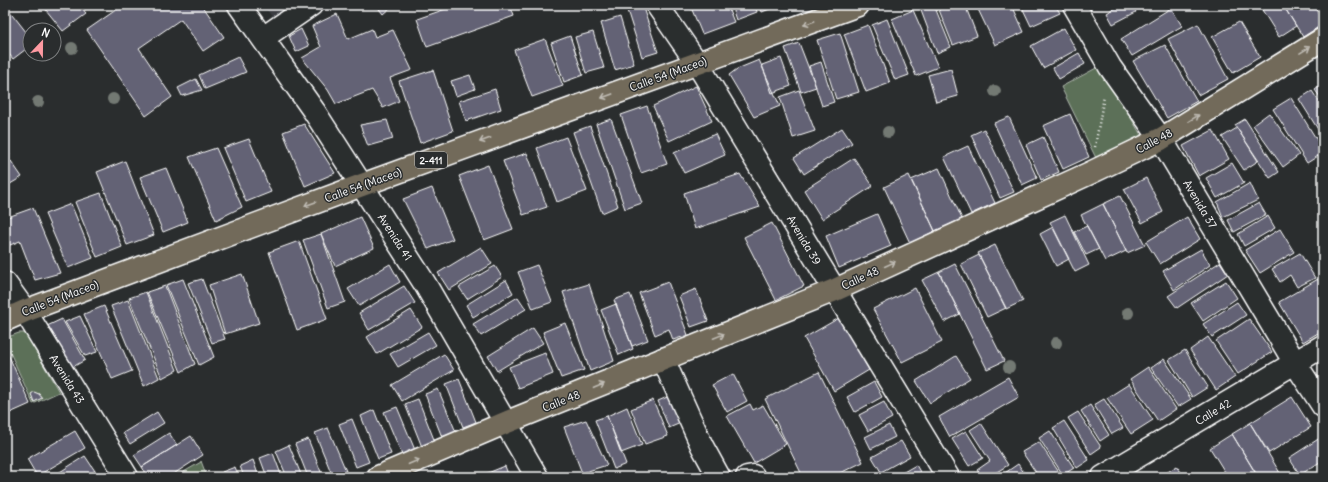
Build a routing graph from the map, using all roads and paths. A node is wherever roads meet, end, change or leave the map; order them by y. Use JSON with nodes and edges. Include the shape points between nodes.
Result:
{"nodes":[{"id":1,"x":239,"y":5,"type":"edge"},
{"id":2,"x":311,"y":5,"type":"edge"},
{"id":3,"x":657,"y":5,"type":"edge"},
{"id":4,"x":858,"y":5,"type":"edge"},
{"id":5,"x":1074,"y":5,"type":"edge"},
{"id":6,"x":264,"y":38,"type":"junction"},
{"id":7,"x":1323,"y":38,"type":"edge"},
{"id":8,"x":697,"y":64,"type":"junction"},
{"id":9,"x":1110,"y":67,"type":"junction"},
{"id":10,"x":1161,"y":139,"type":"junction"},
{"id":11,"x":1090,"y":173,"type":"junction"},
{"id":12,"x":362,"y":185,"type":"junction"},
{"id":13,"x":5,"y":282,"type":"edge"},
{"id":14,"x":835,"y":290,"type":"junction"},
{"id":15,"x":25,"y":311,"type":"junction"},
{"id":16,"x":5,"y":320,"type":"edge"},
{"id":17,"x":1323,"y":346,"type":"edge"},
{"id":18,"x":663,"y":359,"type":"junction"},
{"id":19,"x":1295,"y":363,"type":"junction"},
{"id":20,"x":1323,"y":406,"type":"edge"},
{"id":21,"x":505,"y":423,"type":"junction"},
{"id":22,"x":127,"y":477,"type":"edge"},
{"id":23,"x":378,"y":477,"type":"edge"},
{"id":24,"x":537,"y":477,"type":"edge"},
{"id":25,"x":719,"y":477,"type":"edge"},
{"id":26,"x":948,"y":477,"type":"edge"},
{"id":27,"x":1103,"y":477,"type":"edge"}],
"edges":[{"from":1,"to":6,"type":"street","name":"Avenida 41"},
{"from":2,"to":6,"type":"street"},
{"from":3,"to":8,"type":"street","name":"Avenida 39"},
{"from":4,"to":8,"type":"main road","name":"Calle 54 (Maceo)","number":"2-411","one_way":true},
{"from":5,"to":9,"type":"street","name":"Avenida 37"},
{"from":6,"to":12,"type":"street","name":"Avenida 41"},
{"from":10,"to":7,"type":"main road","name":"Calle 48","one_way":true},
{"from":8,"to":12,"type":"main road","name":"Calle 54 (Maceo)","number":"2-411","one_way":true},
{"from":8,"to":14,"type":"street","name":"Avenida 39"},
{"from":9,"to":10,"type":"street","name":"Avenida 37"},
{"from":9,"to":11,"type":"path"},
{"from":10,"to":11,"type":"main road","name":"Calle 48"},
{"from":10,"to":19,"type":"street","name":"Avenida 37"},
{"from":14,"to":11,"type":"main road","name":"Calle 48","one_way":true},
{"from":12,"to":15,"type":"main road","name":"Calle 54 (Maceo)","number":"2-411","one_way":true},
{"from":12,"to":21,"type":"street","name":"Avenida 41","via":[[425,284]]},
{"from":13,"to":15,"type":"street","name":"Avenida 43"},
{"from":18,"to":14,"type":"main road","name":"Calle 48","one_way":true},
{"from":14,"to":26,"type":"street","name":"Avenida 39"},
{"from":15,"to":16,"type":"main road","name":"Calle 54 (Maceo)","number":"2-411"},
{"from":15,"to":22,"type":"street","name":"Avenida 43"},
{"from":17,"to":19,"type":"street","name":"Calle 42"},
{"from":21,"to":18,"type":"main road","name":"Calle 48","one_way":true},
{"from":18,"to":25,"type":"street","via":[[702,446]]},
{"from":19,"to":20,"type":"street","name":"Avenida 37"},
{"from":19,"to":27,"type":"street","name":"Calle 42"},
{"from":23,"to":21,"type":"main road","name":"Calle 48","one_way":true},
{"from":21,"to":24,"type":"street","name":"Avenida 41"}]}
